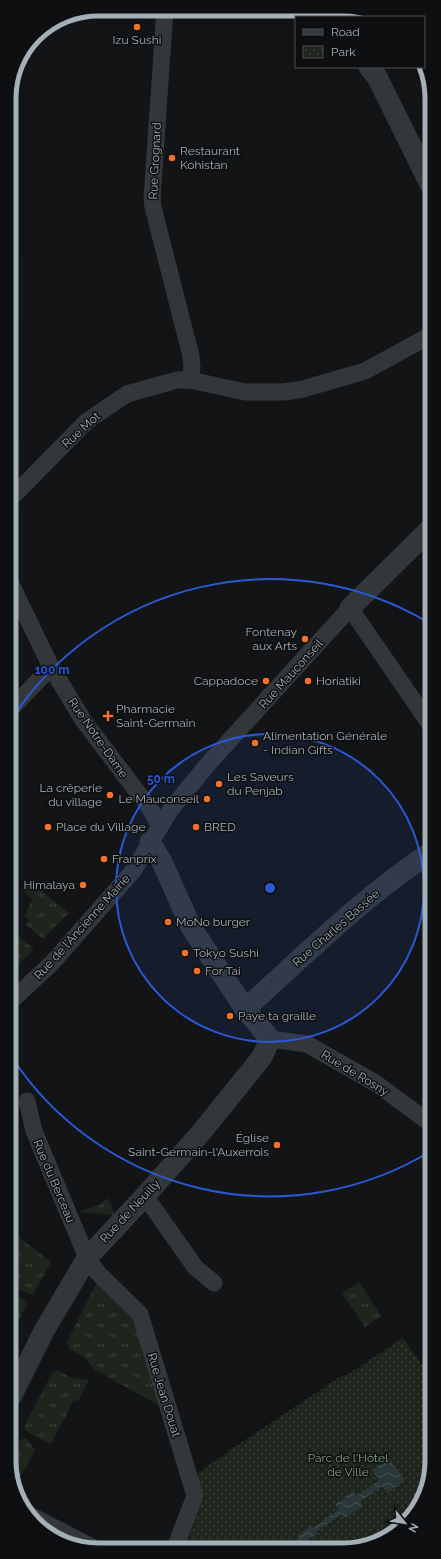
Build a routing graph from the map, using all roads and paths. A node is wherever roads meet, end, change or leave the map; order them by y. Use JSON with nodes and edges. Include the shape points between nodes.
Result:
{"nodes":[{"id":1,"x":165,"y":16,"type":"edge"},
{"id":2,"x":371,"y":68,"type":"edge"},
{"id":3,"x":425,"y":174,"type":"edge"},
{"id":4,"x":425,"y":337,"type":"edge"},
{"id":5,"x":190,"y":380,"type":"junction"},
{"id":6,"x":16,"y":493,"type":"edge"},
{"id":7,"x":425,"y":534,"type":"edge"},
{"id":8,"x":16,"y":594,"type":"edge"},
{"id":9,"x":350,"y":608,"type":"junction"},
{"id":10,"x":51,"y":667,"type":"junction"},
{"id":11,"x":16,"y":704,"type":"edge"},
{"id":12,"x":425,"y":717,"type":"edge"},
{"id":13,"x":155,"y":834,"type":"junction"},
{"id":14,"x":425,"y":856,"type":"edge"},
{"id":15,"x":16,"y":997,"type":"edge"},
{"id":16,"x":245,"y":1009,"type":"junction"},
{"id":17,"x":270,"y":1039,"type":"junction"},
{"id":18,"x":27,"y":1101,"type":"dead end"},
{"id":19,"x":425,"y":1119,"type":"edge"},
{"id":20,"x":145,"y":1196,"type":"junction"},
{"id":21,"x":87,"y":1258,"type":"junction"},
{"id":22,"x":214,"y":1283,"type":"dead end"},
{"id":23,"x":16,"y":1387,"type":"edge"},
{"id":24,"x":43,"y":1522,"type":"edge"},
{"id":25,"x":79,"y":1540,"type":"edge"},
{"id":26,"x":177,"y":1543,"type":"edge"}],
"edges":[{"from":1,"to":5,"type":"street","name":"Rue Grognard","via":[[152,198],[191,356]]},
{"from":2,"to":3,"type":"street"},
{"from":4,"to":5,"type":"street","name":"Rue Mot","via":[[365,371],[303,389],[285,392],[245,392]]},
{"from":5,"to":6,"type":"street","name":"Rue Mot","via":[[177,380],[127,394],[87,421]]},
{"from":7,"to":9,"type":"street","name":"Rue Mauconseil"},
{"from":8,"to":10,"type":"street","name":"Rue Notre-Dame"},
{"from":9,"to":12,"type":"street"},
{"from":9,"to":13,"type":"street","name":"Rue Mauconseil","via":[[208,764],[171,809]]},
{"from":10,"to":11,"type":"street"},
{"from":10,"to":13,"type":"street","name":"Rue Notre-Dame","via":[[83,720],[152,810]]},
{"from":13,"to":15,"type":"street","name":"Rue de l'Ancienne Mairie","via":[[133,871],[52,964]]},
{"from":13,"to":16,"type":"street","via":[[162,862],[191,926]]},
{"from":14,"to":16,"type":"street","name":"Rue Charles Bassée","via":[[362,904]]},
{"from":16,"to":17,"type":"street"},
{"from":17,"to":19,"type":"street","name":"Rue de Rosny","via":[[306,1044],[377,1084]]},
{"from":17,"to":20,"type":"street","name":"Rue de Neuilly","via":[[262,1057],[247,1076]]},
{"from":18,"to":21,"type":"street","name":"Rue du Berceau","via":[[34,1131]]},
{"from":20,"to":21,"type":"street","name":"Rue de Neuilly"},
{"from":20,"to":22,"type":"street","via":[[195,1267]]},
{"from":21,"to":23,"type":"street","name":"Rue de Neuilly","via":[[44,1331]]},
{"from":21,"to":26,"type":"street","name":"Rue Jean Douat","via":[[98,1273],[140,1314],[195,1496]]},
{"from":24,"to":25,"type":"street"}]}
